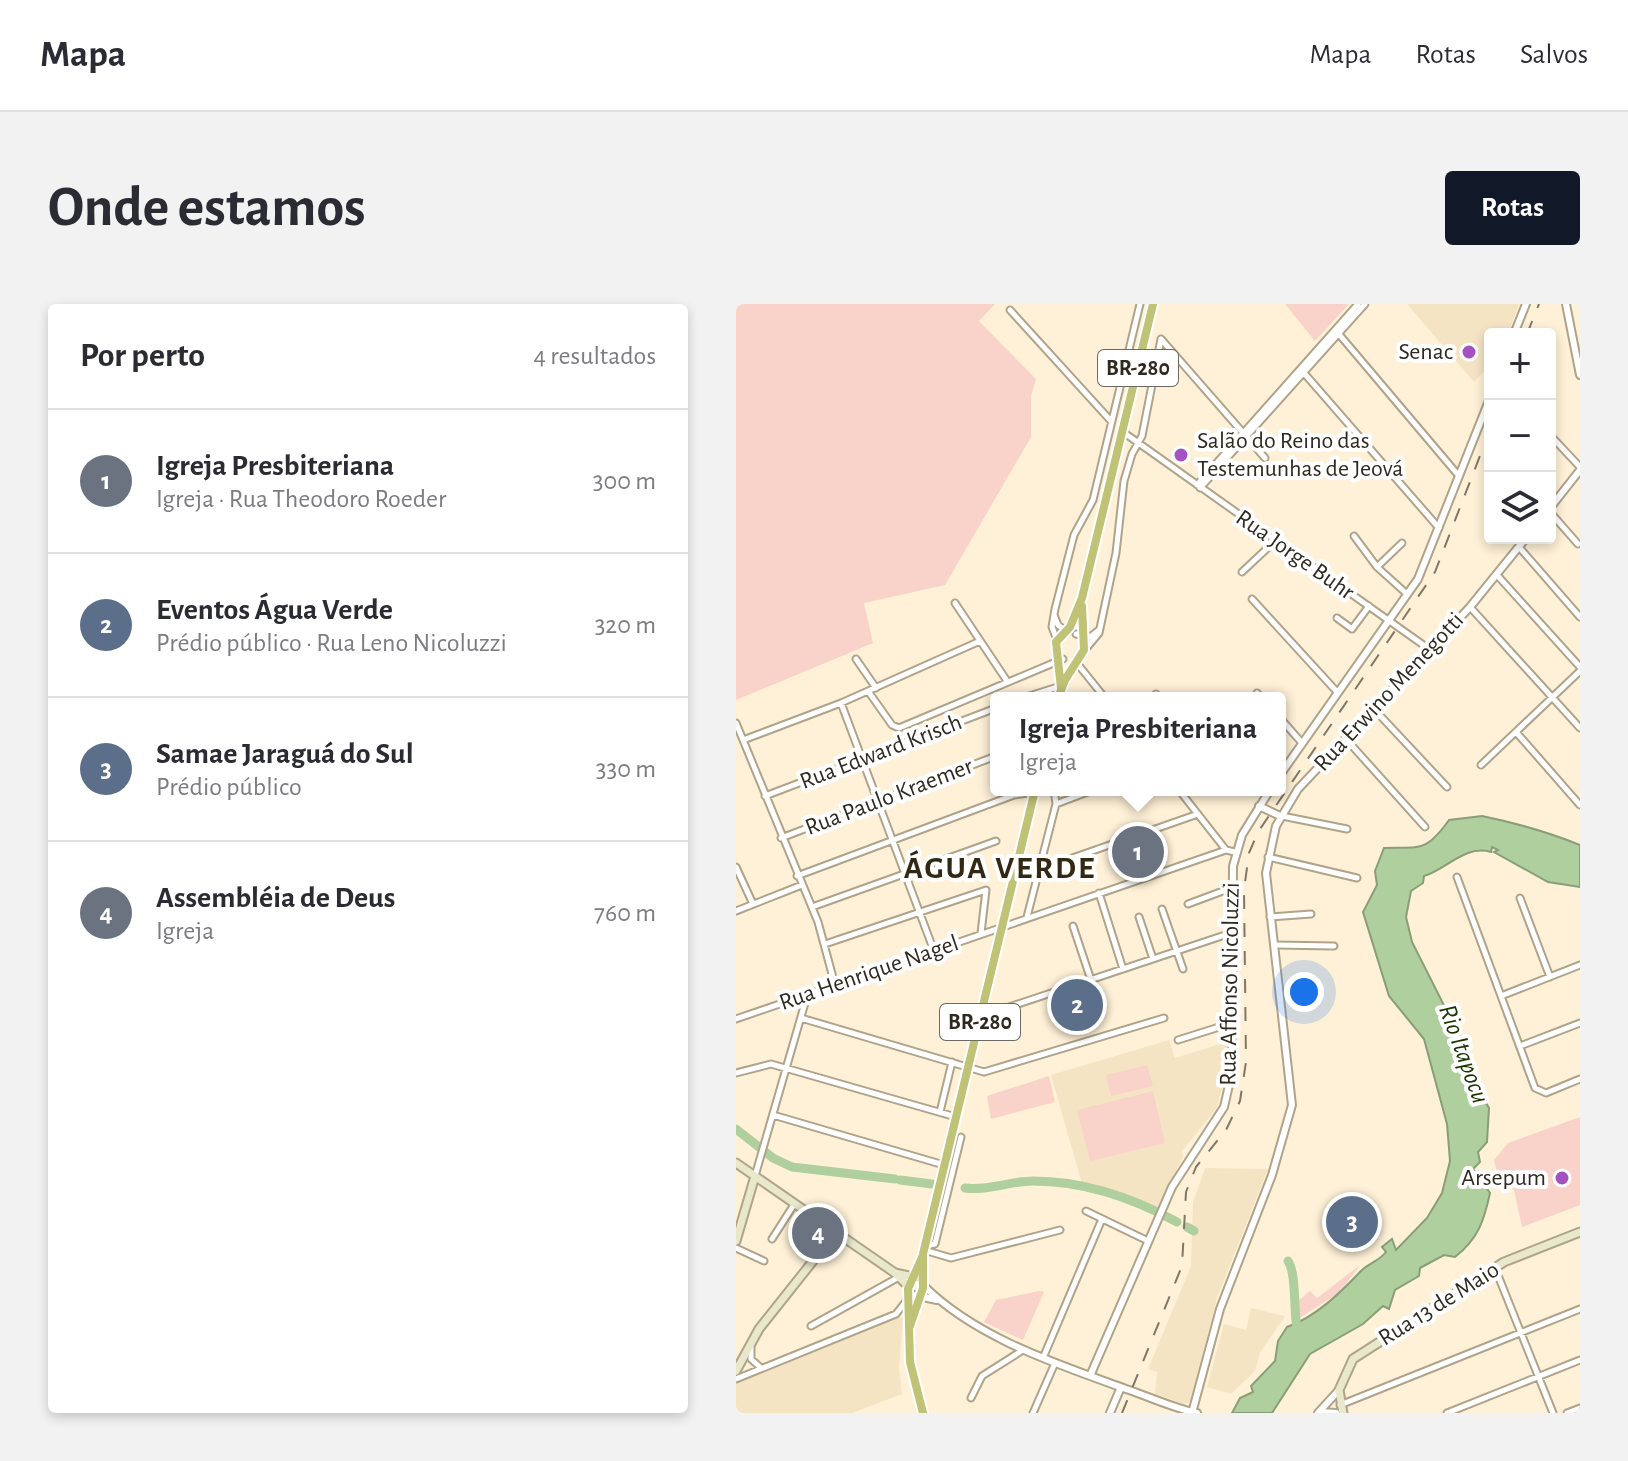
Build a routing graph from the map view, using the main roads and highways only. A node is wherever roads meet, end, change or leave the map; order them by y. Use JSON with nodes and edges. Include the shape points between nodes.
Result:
{"nodes":[{"id":1,"x":1153,"y":304,"type":"edge"},
{"id":2,"x":1082,"y":598,"type":"junction"},
{"id":3,"x":1071,"y":635,"type":"junction"},
{"id":4,"x":1059,"y":657,"type":"junction"},
{"id":5,"x":1078,"y":658,"type":"junction"},
{"id":6,"x":1064,"y":674,"type":"junction"},
{"id":7,"x":1060,"y":691,"type":"edge"},
{"id":8,"x":1034,"y":796,"type":"edge"},
{"id":9,"x":736,"y":1163,"type":"edge"},
{"id":10,"x":755,"y":1176,"type":"junction"},
{"id":11,"x":771,"y":1187,"type":"junction"},
{"id":12,"x":749,"y":1197,"type":"junction"},
{"id":13,"x":836,"y":1232,"type":"junction"},
{"id":14,"x":1580,"y":1232,"type":"edge"},
{"id":15,"x":736,"y":1241,"type":"edge"},
{"id":16,"x":916,"y":1288,"type":"junction"},
{"id":17,"x":910,"y":1326,"type":"junction"},
{"id":18,"x":736,"y":1371,"type":"edge"},
{"id":19,"x":1340,"y":1410,"type":"edge"},
{"id":20,"x":923,"y":1413,"type":"edge"}],
"edges":[{"from":1,"to":2,"type":"highway","number":"BR-280"},
{"from":2,"to":3,"type":"highway","number":"BR-280"},
{"from":2,"to":3,"type":"highway","number":"BR-280"},
{"from":3,"to":4,"type":"highway","number":"BR-280"},
{"from":3,"to":5,"type":"highway","number":"BR-280"},
{"from":4,"to":5,"type":"highway"},
{"from":4,"to":6,"type":"highway","number":"BR-280"},
{"from":5,"to":6,"type":"highway"},
{"from":6,"to":7,"type":"highway"},
{"from":8,"to":16,"type":"highway","number":"BR-280"},
{"from":9,"to":10,"type":"main road"},
{"from":10,"to":11,"type":"main road"},
{"from":10,"to":12,"type":"main road"},
{"from":11,"to":12,"type":"main road","via":[[758,1187]]},
{"from":11,"to":13,"type":"main road"},
{"from":12,"to":15,"type":"main road"},
{"from":13,"to":16,"type":"main road"},
{"from":13,"to":18,"type":"main road"},
{"from":14,"to":19,"type":"main road","name":"Rua 13 de Maio","via":[[1495,1268],[1353,1359],[1339,1390]]},
{"from":16,"to":17,"type":"highway","number":"BR-280"},
{"from":16,"to":17,"type":"highway","number":"BR-280"},
{"from":17,"to":20,"type":"highway","number":"BR-280","via":[[911,1372]]}]}
